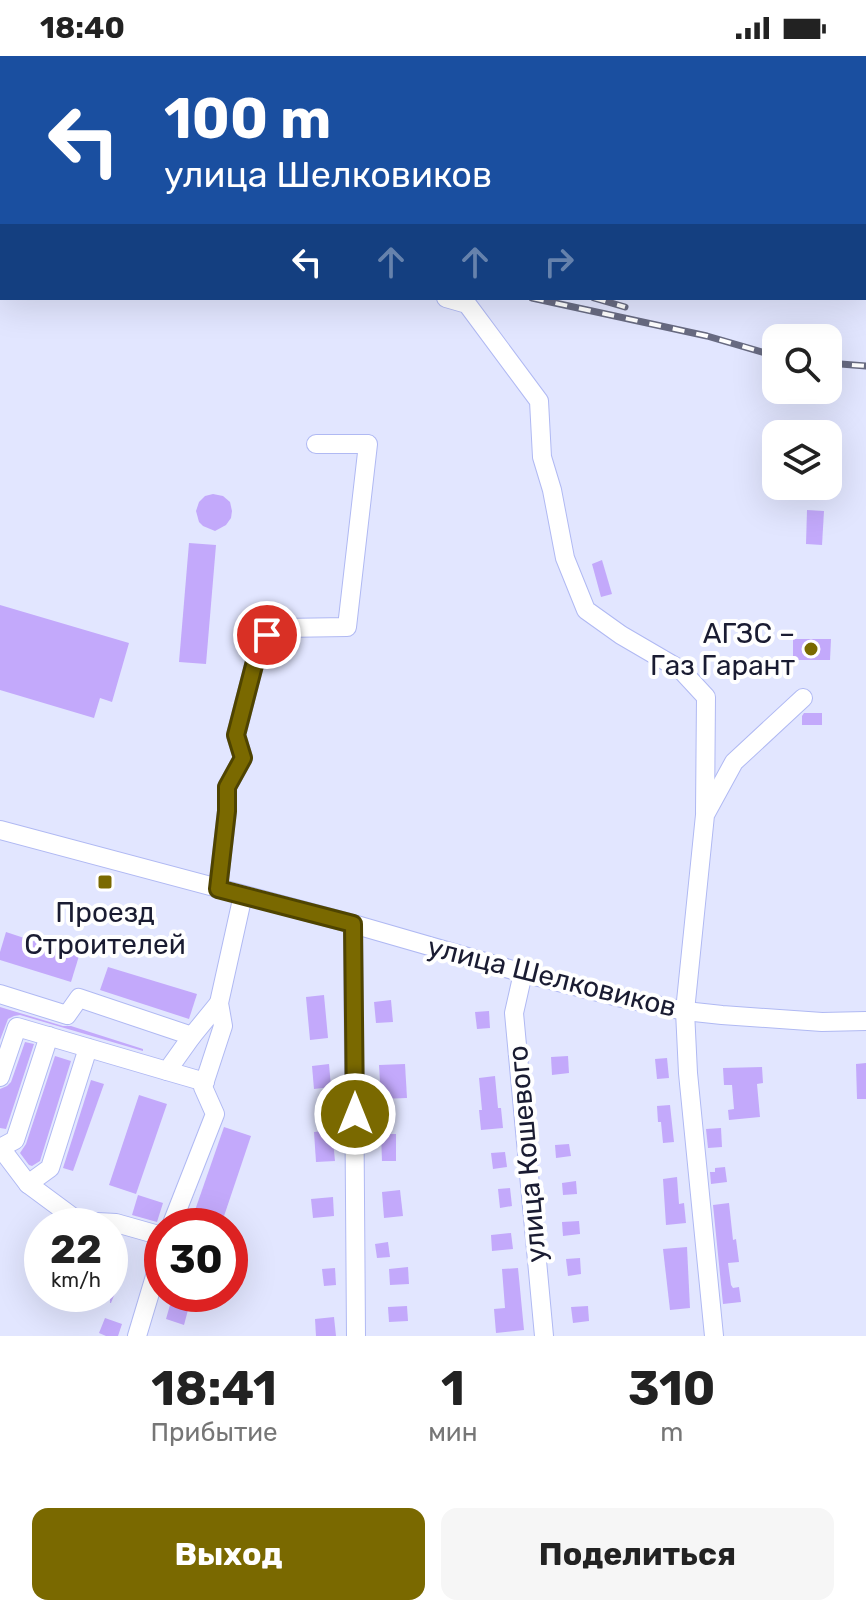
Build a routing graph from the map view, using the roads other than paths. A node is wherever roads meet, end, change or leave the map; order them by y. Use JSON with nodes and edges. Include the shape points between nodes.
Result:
{"nodes":[{"id":1,"x":453,"y":300,"type":"edge"},
{"id":2,"x":316,"y":444,"type":"dead end"},
{"id":3,"x":803,"y":698,"type":"dead end"},
{"id":4,"x":705,"y":815,"type":"junction"},
{"id":5,"x":1,"y":836,"type":"edge"},
{"id":6,"x":218,"y":889,"type":"junction"},
{"id":7,"x":243,"y":895,"type":"junction"},
{"id":8,"x":353,"y":924,"type":"junction"},
{"id":9,"x":523,"y":973,"type":"junction"},
{"id":10,"x":0,"y":994,"type":"edge"},
{"id":11,"x":219,"y":1003,"type":"junction"},
{"id":12,"x":685,"y":1011,"type":"junction"},
{"id":13,"x":866,"y":1021,"type":"edge"},
{"id":14,"x":49,"y":1036,"type":"junction"},
{"id":15,"x":192,"y":1036,"type":"junction"},
{"id":16,"x":88,"y":1048,"type":"junction"},
{"id":17,"x":167,"y":1071,"type":"junction"},
{"id":18,"x":0,"y":1077,"type":"edge"},
{"id":19,"x":205,"y":1082,"type":"junction"},
{"id":20,"x":0,"y":1147,"type":"edge"},
{"id":21,"x":28,"y":1184,"type":"junction"},
{"id":22,"x":178,"y":1208,"type":"edge"},
{"id":23,"x":144,"y":1231,"type":"edge"},
{"id":24,"x":144,"y":1312,"type":"edge"},
{"id":25,"x":137,"y":1336,"type":"edge"},
{"id":26,"x":356,"y":1336,"type":"edge"},
{"id":27,"x":544,"y":1336,"type":"edge"},
{"id":28,"x":714,"y":1336,"type":"edge"}],
"edges":[{"from":1,"to":4,"type":"street","via":[[467,304],[539,401],[542,457],[565,558],[586,610],[681,670],[706,697]]},
{"from":2,"to":6,"type":"street","via":[[368,444],[347,627],[282,628],[259,646],[236,735],[243,758],[227,787]]},
{"from":3,"to":4,"type":"street","via":[[734,762]]},
{"from":4,"to":12,"type":"street"},
{"from":5,"to":6,"type":"street","name":"улица Шелковиков"},
{"from":6,"to":7,"type":"street","name":"улица Шелковиков"},
{"from":7,"to":8,"type":"street","name":"улица Шелковиков"},
{"from":7,"to":11,"type":"street"},
{"from":8,"to":9,"type":"street","name":"улица Шелковиков"},
{"from":8,"to":26,"type":"street"},
{"from":9,"to":12,"type":"street","name":"улица Шелковиков"},
{"from":9,"to":27,"type":"street","name":"улица Кошевого","via":[[514,1013]]},
{"from":10,"to":15,"type":"street","via":[[67,1015],[79,998]]},
{"from":11,"to":15,"type":"street"},
{"from":11,"to":19,"type":"street","via":[[223,1026]]},
{"from":12,"to":13,"type":"street","name":"улица Шелковиков"},
{"from":12,"to":28,"type":"street"},
{"from":14,"to":16,"type":"street"},
{"from":14,"to":18,"type":"street","via":[[17,1027]]},
{"from":14,"to":20,"type":"street","via":[[15,1140]]},
{"from":15,"to":17,"type":"street"},
{"from":16,"to":17,"type":"street"},
{"from":16,"to":21,"type":"street","via":[[50,1168]]},
{"from":17,"to":19,"type":"street"},
{"from":19,"to":22,"type":"street","via":[[215,1114]]},
{"from":20,"to":21,"type":"street"},
{"from":21,"to":23,"type":"street","via":[[78,1221]]},
{"from":24,"to":25,"type":"street"}]}
